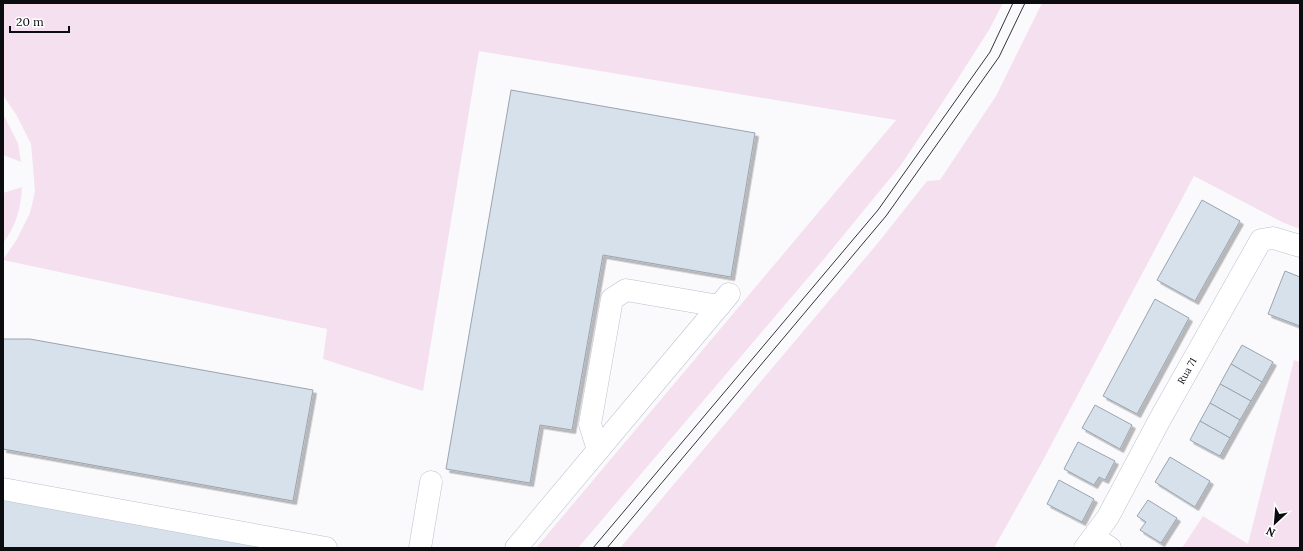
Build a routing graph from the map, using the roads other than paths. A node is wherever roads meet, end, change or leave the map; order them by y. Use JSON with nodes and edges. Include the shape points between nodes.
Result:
{"nodes":[{"id":1,"x":1300,"y":246,"type":"edge"},
{"id":2,"x":598,"y":450,"type":"junction"},
{"id":3,"x":431,"y":482,"type":"dead end"},
{"id":4,"x":3,"y":489,"type":"edge"},
{"id":5,"x":1096,"y":544,"type":"edge"},
{"id":6,"x":326,"y":548,"type":"edge"},
{"id":7,"x":420,"y":548,"type":"edge"},
{"id":8,"x":516,"y":548,"type":"edge"}],
"edges":[{"from":1,"to":5,"type":"street","name":"Rua 71","via":[[1273,238],[1261,240],[1159,421],[1108,516]]},
{"from":2,"to":2,"type":"street","via":[[724,300],[626,290],[612,299],[590,424]]},
{"from":2,"to":8,"type":"street"},
{"from":3,"to":7,"type":"street"},
{"from":4,"to":6,"type":"street"}]}
